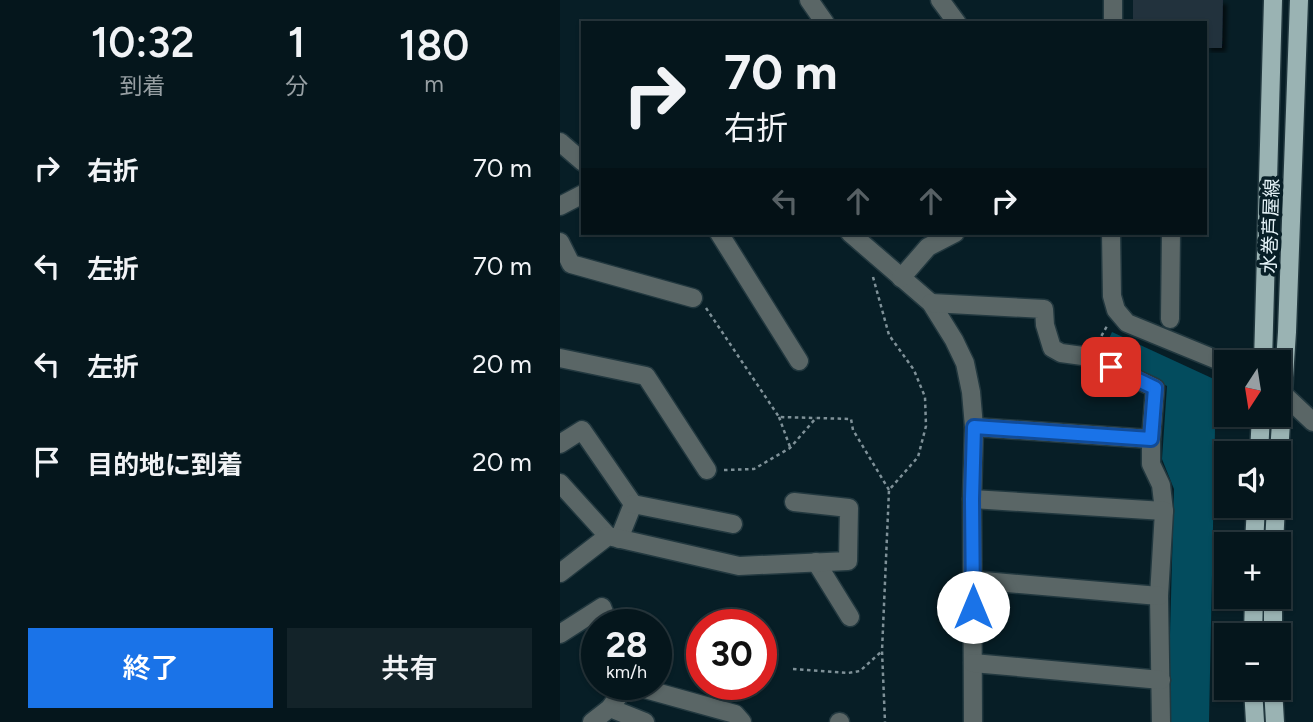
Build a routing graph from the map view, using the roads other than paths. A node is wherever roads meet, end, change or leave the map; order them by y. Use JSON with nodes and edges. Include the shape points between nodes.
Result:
{"nodes":[{"id":1,"x":809,"y":0,"type":"edge"},
{"id":2,"x":940,"y":0,"type":"edge"},
{"id":3,"x":1113,"y":0,"type":"edge"},
{"id":4,"x":1273,"y":0,"type":"edge"},
{"id":5,"x":1299,"y":0,"type":"edge"},
{"id":6,"x":824,"y":21,"type":"edge"},
{"id":7,"x":956,"y":21,"type":"edge"},
{"id":8,"x":1112,"y":21,"type":"edge"},
{"id":9,"x":560,"y":142,"type":"edge"},
{"id":10,"x":581,"y":160,"type":"edge"},
{"id":11,"x":581,"y":195,"type":"edge"},
{"id":12,"x":560,"y":206,"type":"edge"},
{"id":13,"x":720,"y":235,"type":"edge"},
{"id":14,"x":852,"y":235,"type":"edge"},
{"id":15,"x":952,"y":235,"type":"edge"},
{"id":16,"x":1111,"y":235,"type":"edge"},
{"id":17,"x":1171,"y":235,"type":"edge"},
{"id":18,"x":560,"y":242,"type":"edge"},
{"id":19,"x":901,"y":278,"type":"junction"},
{"id":20,"x":693,"y":298,"type":"road end"},
{"id":21,"x":931,"y":303,"type":"junction"},
{"id":22,"x":1170,"y":319,"type":"dead end"},
{"id":23,"x":1264,"y":350,"type":"edge"},
{"id":24,"x":1285,"y":350,"type":"edge"},
{"id":25,"x":560,"y":358,"type":"edge"},
{"id":26,"x":1214,"y":359,"type":"edge"},
{"id":27,"x":799,"y":361,"type":"dead end"},
{"id":28,"x":1292,"y":401,"type":"edge"},
{"id":29,"x":1313,"y":422,"type":"edge"},
{"id":30,"x":974,"y":427,"type":"junction"},
{"id":31,"x":1151,"y":439,"type":"junction"},
{"id":32,"x":560,"y":444,"type":"edge"},
{"id":33,"x":707,"y":470,"type":"road end"},
{"id":34,"x":560,"y":483,"type":"edge"},
{"id":35,"x":972,"y":499,"type":"junction"},
{"id":36,"x":794,"y":502,"type":"dead end"},
{"id":37,"x":633,"y":504,"type":"junction"},
{"id":38,"x":1164,"y":511,"type":"junction"},
{"id":39,"x":733,"y":524,"type":"dead end"},
{"id":40,"x":614,"y":537,"type":"junction"},
{"id":41,"x":816,"y":562,"type":"junction"},
{"id":42,"x":560,"y":573,"type":"edge"},
{"id":43,"x":972,"y":579,"type":"junction"},
{"id":44,"x":1159,"y":596,"type":"junction"},
{"id":45,"x":850,"y":617,"type":"dead end"},
{"id":46,"x":581,"y":620,"type":"edge"},
{"id":47,"x":560,"y":634,"type":"edge"},
{"id":48,"x":973,"y":663,"type":"junction"},
{"id":49,"x":1161,"y":680,"type":"junction"},
{"id":50,"x":672,"y":697,"type":"edge"},
{"id":51,"x":616,"y":700,"type":"edge"},
{"id":52,"x":1254,"y":700,"type":"edge"},
{"id":53,"x":1274,"y":700,"type":"edge"},
{"id":54,"x":610,"y":708,"type":"junction"},
{"id":55,"x":592,"y":722,"type":"edge"},
{"id":56,"x":645,"y":722,"type":"edge"},
{"id":57,"x":742,"y":722,"type":"edge"},
{"id":58,"x":973,"y":722,"type":"edge"},
{"id":59,"x":1160,"y":722,"type":"edge"},
{"id":60,"x":1255,"y":722,"type":"edge"},
{"id":61,"x":1275,"y":722,"type":"edge"}],
"edges":[{"from":1,"to":6,"type":"street"},
{"from":2,"to":7,"type":"street"},
{"from":3,"to":8,"type":"street"},
{"from":4,"to":23,"type":"main road","name":"水巻芦屋線"},
{"from":5,"to":24,"type":"main road","name":"水巻芦屋線"},
{"from":9,"to":10,"type":"street"},
{"from":11,"to":12,"type":"street"},
{"from":13,"to":27,"type":"street"},
{"from":14,"to":19,"type":"street"},
{"from":15,"to":19,"type":"street","via":[[928,247]]},
{"from":16,"to":26,"type":"street","via":[[1116,310],[1127,323]]},
{"from":17,"to":22,"type":"street"},
{"from":18,"to":20,"type":"street","via":[[571,264]]},
{"from":19,"to":21,"type":"street"},
{"from":21,"to":30,"type":"street","via":[[965,363]]},
{"from":21,"to":31,"type":"street","via":[[1044,309],[1052,348],[1090,357],[1155,388]]},
{"from":25,"to":33,"type":"street","via":[[646,376]]},
{"from":28,"to":29,"type":"street"},
{"from":30,"to":31,"type":"street"},
{"from":30,"to":35,"type":"street"},
{"from":31,"to":38,"type":"street","via":[[1151,464],[1161,485]]},
{"from":32,"to":37,"type":"street","via":[[582,430]]},
{"from":34,"to":40,"type":"street"},
{"from":35,"to":38,"type":"street"},
{"from":35,"to":43,"type":"street"},
{"from":36,"to":41,"type":"street","via":[[849,508],[848,561]]},
{"from":37,"to":39,"type":"street"},
{"from":37,"to":40,"type":"street"},
{"from":38,"to":44,"type":"street"},
{"from":40,"to":41,"type":"street","via":[[739,566]]},
{"from":40,"to":42,"type":"street"},
{"from":41,"to":45,"type":"street"},
{"from":43,"to":44,"type":"street"},
{"from":43,"to":48,"type":"street"},
{"from":44,"to":49,"type":"street"},
{"from":46,"to":47,"type":"street"},
{"from":48,"to":49,"type":"street"},
{"from":48,"to":58,"type":"street"},
{"from":49,"to":59,"type":"street"},
{"from":50,"to":57,"type":"street","via":[[735,715]]},
{"from":51,"to":54,"type":"street"},
{"from":52,"to":60,"type":"main road"},
{"from":53,"to":61,"type":"main road"},
{"from":54,"to":55,"type":"street"},
{"from":54,"to":56,"type":"street"}]}
